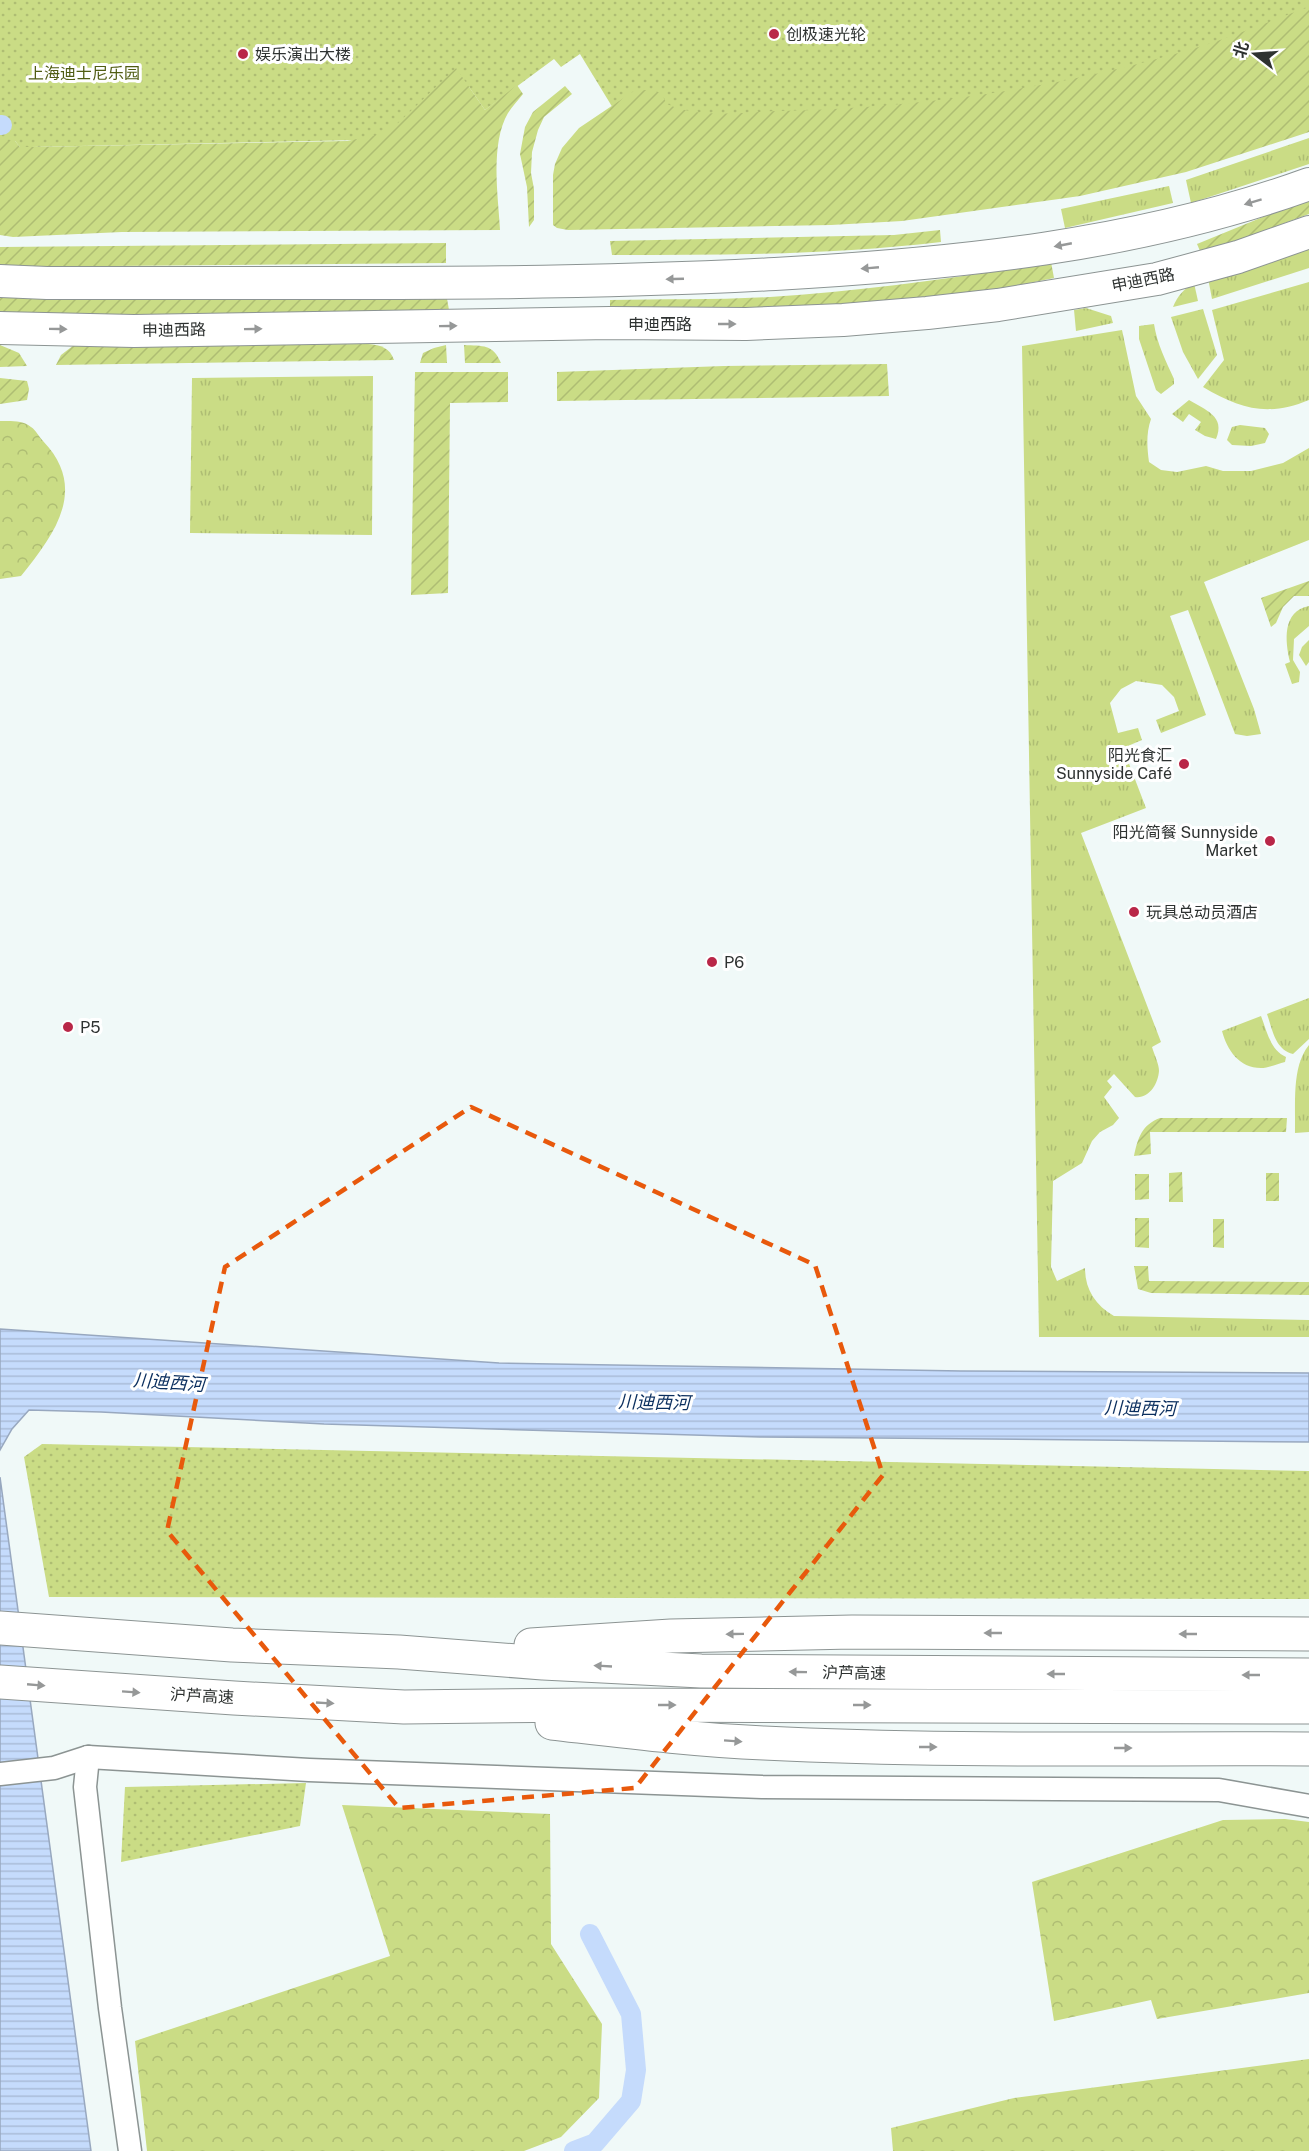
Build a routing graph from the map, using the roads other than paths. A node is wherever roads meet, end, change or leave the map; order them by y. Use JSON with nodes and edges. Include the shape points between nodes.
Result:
{"nodes":[{"id":1,"x":1309,"y":184,"type":"edge"},
{"id":2,"x":1309,"y":232,"type":"edge"},
{"id":3,"x":0,"y":281,"type":"edge"},
{"id":4,"x":0,"y":328,"type":"edge"},
{"id":5,"x":0,"y":1628,"type":"edge"},
{"id":6,"x":1309,"y":1634,"type":"edge"},
{"id":7,"x":399,"y":1652,"type":"junction"},
{"id":8,"x":1309,"y":1675,"type":"edge"},
{"id":9,"x":0,"y":1682,"type":"edge"},
{"id":10,"x":404,"y":1707,"type":"junction"},
{"id":11,"x":1309,"y":1707,"type":"edge"},
{"id":12,"x":1309,"y":1749,"type":"edge"},
{"id":13,"x":88,"y":1757,"type":"junction"},
{"id":14,"x":0,"y":1774,"type":"edge"},
{"id":15,"x":1309,"y":1806,"type":"edge"},
{"id":16,"x":130,"y":2151,"type":"edge"}],
"edges":[{"from":1,"to":3,"type":"street","one_way":true,"via":[[1185,222],[1047,248],[977,259],[850,270],[602,281]]},
{"from":4,"to":2,"type":"street","name":"申迪西路","one_way":true,"via":[[134,331],[843,320],[998,305],[1157,279]]},
{"from":5,"to":7,"type":"highway","name":"沪芦高速","via":[[232,1645]]},
{"from":6,"to":7,"type":"highway","name":"沪芦高速","one_way":true,"via":[[732,1634]]},
{"from":8,"to":7,"type":"highway","name":"沪芦高速","one_way":true,"via":[[701,1671]]},
{"from":9,"to":10,"type":"highway","name":"沪芦高速","one_way":true},
{"from":10,"to":11,"type":"highway","name":"沪芦高速","one_way":true},
{"from":10,"to":12,"type":"highway","name":"沪芦高速","one_way":true,"via":[[761,1743]]},
{"from":13,"to":14,"type":"street","via":[[54,1768]]},
{"from":13,"to":15,"type":"street","via":[[309,1770],[762,1787],[1219,1790]]},
{"from":13,"to":16,"type":"street","via":[[85,1787]]}]}
